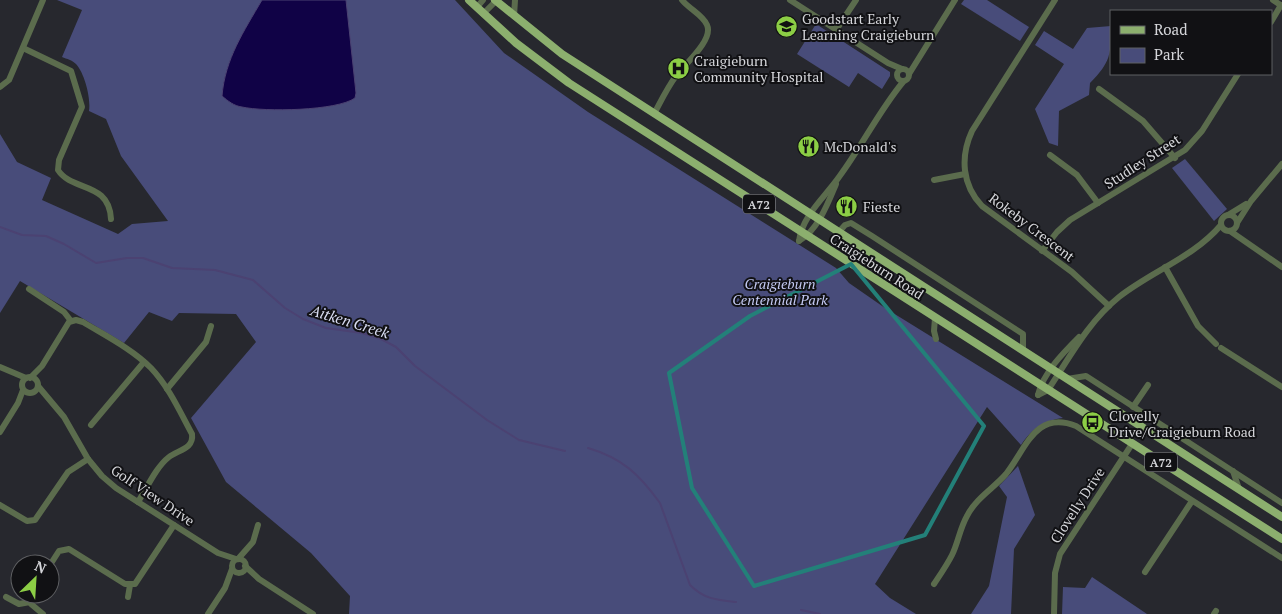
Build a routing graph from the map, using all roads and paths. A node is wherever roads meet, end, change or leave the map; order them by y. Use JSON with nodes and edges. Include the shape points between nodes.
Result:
{"nodes":[{"id":1,"x":43,"y":0,"type":"edge"},
{"id":2,"x":469,"y":0,"type":"edge"},
{"id":3,"x":483,"y":0,"type":"edge"},
{"id":4,"x":496,"y":0,"type":"edge"},
{"id":5,"x":515,"y":0,"type":"edge"},
{"id":6,"x":682,"y":0,"type":"edge"},
{"id":7,"x":790,"y":0,"type":"edge"},
{"id":8,"x":856,"y":0,"type":"edge"},
{"id":9,"x":955,"y":0,"type":"edge"},
{"id":10,"x":1055,"y":0,"type":"edge"},
{"id":11,"x":1273,"y":0,"type":"edge"},
{"id":12,"x":1282,"y":5,"type":"edge"},
{"id":13,"x":477,"y":8,"type":"junction"},
{"id":14,"x":483,"y":14,"type":"junction"},
{"id":15,"x":514,"y":16,"type":"junction"},
{"id":16,"x":1272,"y":20,"type":"edge"},
{"id":17,"x":836,"y":30,"type":"junction"},
{"id":18,"x":23,"y":48,"type":"junction"},
{"id":19,"x":903,"y":74,"type":"junction"},
{"id":20,"x":1235,"y":75,"type":"edge"},
{"id":21,"x":0,"y":87,"type":"edge"},
{"id":22,"x":1099,"y":89,"type":"dead end"},
{"id":23,"x":654,"y":114,"type":"junction"},
{"id":24,"x":1050,"y":155,"type":"dead end"},
{"id":25,"x":1175,"y":158,"type":"junction"},
{"id":26,"x":1282,"y":164,"type":"edge"},
{"id":27,"x":965,"y":174,"type":"junction"},
{"id":28,"x":839,"y":178,"type":"junction"},
{"id":29,"x":934,"y":180,"type":"dead end"},
{"id":30,"x":1251,"y":201,"type":"junction"},
{"id":31,"x":1098,"y":203,"type":"junction"},
{"id":32,"x":1228,"y":215,"type":"junction"},
{"id":33,"x":810,"y":216,"type":"junction"},
{"id":34,"x":112,"y":219,"type":"dead end"},
{"id":35,"x":818,"y":220,"type":"junction"},
{"id":36,"x":1237,"y":224,"type":"junction"},
{"id":37,"x":1222,"y":225,"type":"junction"},
{"id":38,"x":800,"y":231,"type":"junction"},
{"id":39,"x":1229,"y":231,"type":"junction"},
{"id":40,"x":838,"y":233,"type":"junction"},
{"id":41,"x":808,"y":236,"type":"junction"},
{"id":42,"x":1207,"y":240,"type":"junction"},
{"id":43,"x":1250,"y":244,"type":"junction"},
{"id":44,"x":1042,"y":250,"type":"junction"},
{"id":45,"x":1165,"y":267,"type":"junction"},
{"id":46,"x":1282,"y":267,"type":"edge"},
{"id":47,"x":29,"y":289,"type":"dead end"},
{"id":48,"x":1109,"y":306,"type":"junction"},
{"id":49,"x":934,"y":318,"type":"junction"},
{"id":50,"x":71,"y":321,"type":"junction"},
{"id":51,"x":211,"y":326,"type":"dead end"},
{"id":52,"x":936,"y":339,"type":"dead end"},
{"id":53,"x":1023,"y":351,"type":"junction"},
{"id":54,"x":144,"y":362,"type":"junction"},
{"id":55,"x":42,"y":366,"type":"junction"},
{"id":56,"x":0,"y":367,"type":"edge"},
{"id":57,"x":1055,"y":371,"type":"junction"},
{"id":58,"x":8,"y":372,"type":"junction"},
{"id":59,"x":28,"y":378,"type":"junction"},
{"id":60,"x":1067,"y":379,"type":"junction"},
{"id":61,"x":37,"y":384,"type":"junction"},
{"id":62,"x":1040,"y":385,"type":"junction"},
{"id":63,"x":1148,"y":385,"type":"dead end"},
{"id":64,"x":1282,"y":387,"type":"edge"},
{"id":65,"x":167,"y":389,"type":"junction"},
{"id":66,"x":26,"y":390,"type":"junction"},
{"id":67,"x":1048,"y":390,"type":"junction"},
{"id":68,"x":50,"y":400,"type":"junction"},
{"id":69,"x":1133,"y":407,"type":"junction"},
{"id":70,"x":91,"y":425,"type":"dead end"},
{"id":71,"x":0,"y":432,"type":"edge"},
{"id":72,"x":1132,"y":444,"type":"junction"},
{"id":73,"x":1124,"y":457,"type":"junction"},
{"id":74,"x":88,"y":459,"type":"junction"},
{"id":75,"x":1233,"y":471,"type":"junction"},
{"id":76,"x":1239,"y":490,"type":"junction"},
{"id":77,"x":1192,"y":501,"type":"junction"},
{"id":78,"x":138,"y":502,"type":"junction"},
{"id":79,"x":1282,"y":503,"type":"edge"},
{"id":80,"x":0,"y":505,"type":"edge"},
{"id":81,"x":1282,"y":517,"type":"edge"},
{"id":82,"x":174,"y":525,"type":"junction"},
{"id":83,"x":258,"y":525,"type":"dead end"},
{"id":84,"x":1282,"y":539,"type":"edge"},
{"id":85,"x":249,"y":549,"type":"junction"},
{"id":86,"x":218,"y":553,"type":"junction"},
{"id":87,"x":57,"y":554,"type":"edge"},
{"id":88,"x":1282,"y":558,"type":"edge"},
{"id":89,"x":237,"y":559,"type":"junction"},
{"id":90,"x":232,"y":568,"type":"junction"},
{"id":91,"x":243,"y":569,"type":"junction"},
{"id":92,"x":1145,"y":572,"type":"dead end"},
{"id":93,"x":934,"y":584,"type":"dead end"},
{"id":94,"x":130,"y":585,"type":"junction"},
{"id":95,"x":225,"y":588,"type":"junction"},
{"id":96,"x":6,"y":597,"type":"dead end"},
{"id":97,"x":128,"y":597,"type":"dead end"},
{"id":98,"x":10,"y":599,"type":"edge"},
{"id":99,"x":31,"y":604,"type":"edge"},
{"id":100,"x":303,"y":611,"type":"edge"},
{"id":101,"x":43,"y":614,"type":"edge"},
{"id":102,"x":208,"y":614,"type":"edge"},
{"id":103,"x":314,"y":614,"type":"edge"},
{"id":104,"x":1054,"y":614,"type":"edge"}],
"edges":[{"from":1,"to":18,"type":"street"},
{"from":2,"to":13,"type":"main road","name":"Craigieburn Road","number":"A72"},
{"from":3,"to":13,"type":"street"},
{"from":4,"to":14,"type":"street"},
{"from":4,"to":15,"type":"main road","name":"Craigieburn Road","number":"A72"},
{"from":5,"to":15,"type":"street"},
{"from":6,"to":23,"type":"street","via":[[705,21],[708,34],[675,77]]},
{"from":7,"to":17,"type":"street"},
{"from":8,"to":17,"type":"street"},
{"from":9,"to":19,"type":"street","via":[[917,59]]},
{"from":10,"to":27,"type":"street","name":"Rokeby Crescent","via":[[972,130],[965,150]]},
{"from":11,"to":12,"type":"street"},
{"from":12,"to":16,"type":"street"},
{"from":13,"to":14,"type":"main road","name":"Craigieburn Road","number":"A72"},
{"from":14,"to":38,"type":"main road","name":"Craigieburn Road","number":"A72","via":[[569,83]]},
{"from":15,"to":23,"type":"main road","name":"Craigieburn Road","number":"A72","via":[[562,54]]},
{"from":17,"to":19,"type":"street"},
{"from":18,"to":21,"type":"street","via":[[7,82]]},
{"from":18,"to":34,"type":"street","via":[[66,67],[73,74],[82,107],[59,160],[58,170],[100,193],[110,208]]},
{"from":19,"to":28,"type":"street"},
{"from":20,"to":25,"type":"street","name":"Studley Street","via":[[1197,137]]},
{"from":22,"to":25,"type":"street","via":[[1143,121]]},
{"from":23,"to":33,"type":"main road","name":"Craigieburn Road","number":"A72"},
{"from":24,"to":31,"type":"street","via":[[1077,175]]},
{"from":25,"to":31,"type":"street","name":"Studley Street"},
{"from":26,"to":30,"type":"street"},
{"from":27,"to":29,"type":"street"},
{"from":27,"to":44,"type":"street","name":"Rokeby Crescent","via":[[982,206]]},
{"from":28,"to":33,"type":"street"},
{"from":28,"to":35,"type":"street"},
{"from":30,"to":32,"type":"street"},
{"from":30,"to":36,"type":"street"},
{"from":31,"to":44,"type":"street","name":"Studley Street","via":[[1063,226]]},
{"from":32,"to":36,"type":"street","via":[[1235,218]]},
{"from":32,"to":37,"type":"street"},
{"from":33,"to":35,"type":"main road","name":"Craigieburn Road","number":"A72"},
{"from":33,"to":38,"type":"street"},
{"from":35,"to":40,"type":"main road","name":"Craigieburn Road","number":"A72"},
{"from":35,"to":41,"type":"street"},
{"from":36,"to":39,"type":"street"},
{"from":36,"to":43,"type":"street"},
{"from":37,"to":39,"type":"street"},
{"from":37,"to":42,"type":"street"},
{"from":38,"to":41,"type":"main road","name":"Craigieburn Road","number":"A72"},
{"from":39,"to":42,"type":"street"},
{"from":39,"to":43,"type":"street"},
{"from":40,"to":53,"type":"main road","name":"Craigieburn Road","number":"A72"},
{"from":40,"to":53,"type":"street","name":"Craigieburn Road","via":[[848,223],[865,232],[1023,334]]},
{"from":41,"to":49,"type":"main road","name":"Craigieburn Road","number":"A72"},
{"from":42,"to":45,"type":"street"},
{"from":43,"to":46,"type":"street"},
{"from":44,"to":48,"type":"street","name":"Rokeby Crescent"},
{"from":45,"to":48,"type":"street"},
{"from":45,"to":64,"type":"street","via":[[1198,326],[1218,346]]},
{"from":47,"to":50,"type":"street","via":[[64,312]]},
{"from":48,"to":57,"type":"street"},
{"from":49,"to":52,"type":"street"},
{"from":49,"to":62,"type":"main road","name":"Craigieburn Road","number":"A72"},
{"from":50,"to":54,"type":"street","via":[[83,322]]},
{"from":50,"to":55,"type":"street"},
{"from":51,"to":65,"type":"street","via":[[206,342]]},
{"from":53,"to":57,"type":"main road","name":"Craigieburn Road","number":"A72"},
{"from":54,"to":65,"type":"street"},
{"from":54,"to":70,"type":"street"},
{"from":55,"to":59,"type":"street"},
{"from":55,"to":61,"type":"street"},
{"from":56,"to":58,"type":"street","name":"Golf View Drive"},
{"from":57,"to":60,"type":"main road","name":"Craigieburn Road","number":"A72"},
{"from":57,"to":62,"type":"street"},
{"from":57,"to":67,"type":"street"},
{"from":58,"to":59,"type":"street","name":"Golf View Drive"},
{"from":58,"to":66,"type":"street","name":"Golf View Drive"},
{"from":59,"to":61,"type":"street","name":"Golf View Drive"},
{"from":59,"to":66,"type":"street"},
{"from":60,"to":69,"type":"street","via":[[1086,376]]},
{"from":60,"to":76,"type":"main road","name":"Craigieburn Road","number":"A72"},
{"from":61,"to":66,"type":"street"},
{"from":61,"to":68,"type":"street","name":"Golf View Drive"},
{"from":62,"to":67,"type":"main road","name":"Craigieburn Road","number":"A72"},
{"from":63,"to":69,"type":"street"},
{"from":65,"to":78,"type":"street","via":[[192,434],[192,440],[166,460]]},
{"from":66,"to":68,"type":"street","name":"Golf View Drive"},
{"from":66,"to":71,"type":"street"},
{"from":67,"to":72,"type":"main road","name":"Craigieburn Road","number":"A72"},
{"from":68,"to":74,"type":"street","name":"Golf View Drive","via":[[64,417]]},
{"from":69,"to":75,"type":"street"},
{"from":72,"to":73,"type":"street","name":"Clovelly Drive"},
{"from":72,"to":84,"type":"main road","name":"Craigieburn Road","number":"A72"},
{"from":73,"to":77,"type":"street"},
{"from":73,"to":93,"type":"street","via":[[1066,422],[1044,425],[1035,431],[1005,474],[967,515],[952,554]]},
{"from":73,"to":104,"type":"street","name":"Clovelly Drive","via":[[1060,554],[1055,574]]},
{"from":74,"to":78,"type":"street","name":"Golf View Drive","via":[[109,483]]},
{"from":74,"to":80,"type":"street","via":[[68,472],[35,520],[27,522]]},
{"from":75,"to":76,"type":"street"},
{"from":75,"to":79,"type":"street"},
{"from":76,"to":81,"type":"main road","name":"Craigieburn Road","number":"A72"},
{"from":77,"to":88,"type":"street"},
{"from":77,"to":92,"type":"street"},
{"from":78,"to":82,"type":"street","name":"Golf View Drive"},
{"from":82,"to":86,"type":"street","name":"Golf View Drive"},
{"from":82,"to":94,"type":"street","via":[[140,578]]},
{"from":83,"to":85,"type":"street"},
{"from":85,"to":89,"type":"street"},
{"from":85,"to":91,"type":"street"},
{"from":86,"to":89,"type":"street","name":"Golf View Drive"},
{"from":86,"to":90,"type":"street","name":"Golf View Drive"},
{"from":87,"to":94,"type":"street","via":[[69,549]]},
{"from":89,"to":90,"type":"street"},
{"from":89,"to":91,"type":"street","name":"Golf View Drive"},
{"from":90,"to":91,"type":"street","name":"Golf View Drive"},
{"from":90,"to":95,"type":"street"},
{"from":91,"to":95,"type":"street"},
{"from":91,"to":100,"type":"street"},
{"from":94,"to":97,"type":"street"},
{"from":95,"to":102,"type":"street"},
{"from":96,"to":98,"type":"street"},
{"from":99,"to":101,"type":"street"},
{"from":100,"to":103,"type":"street"}]}
